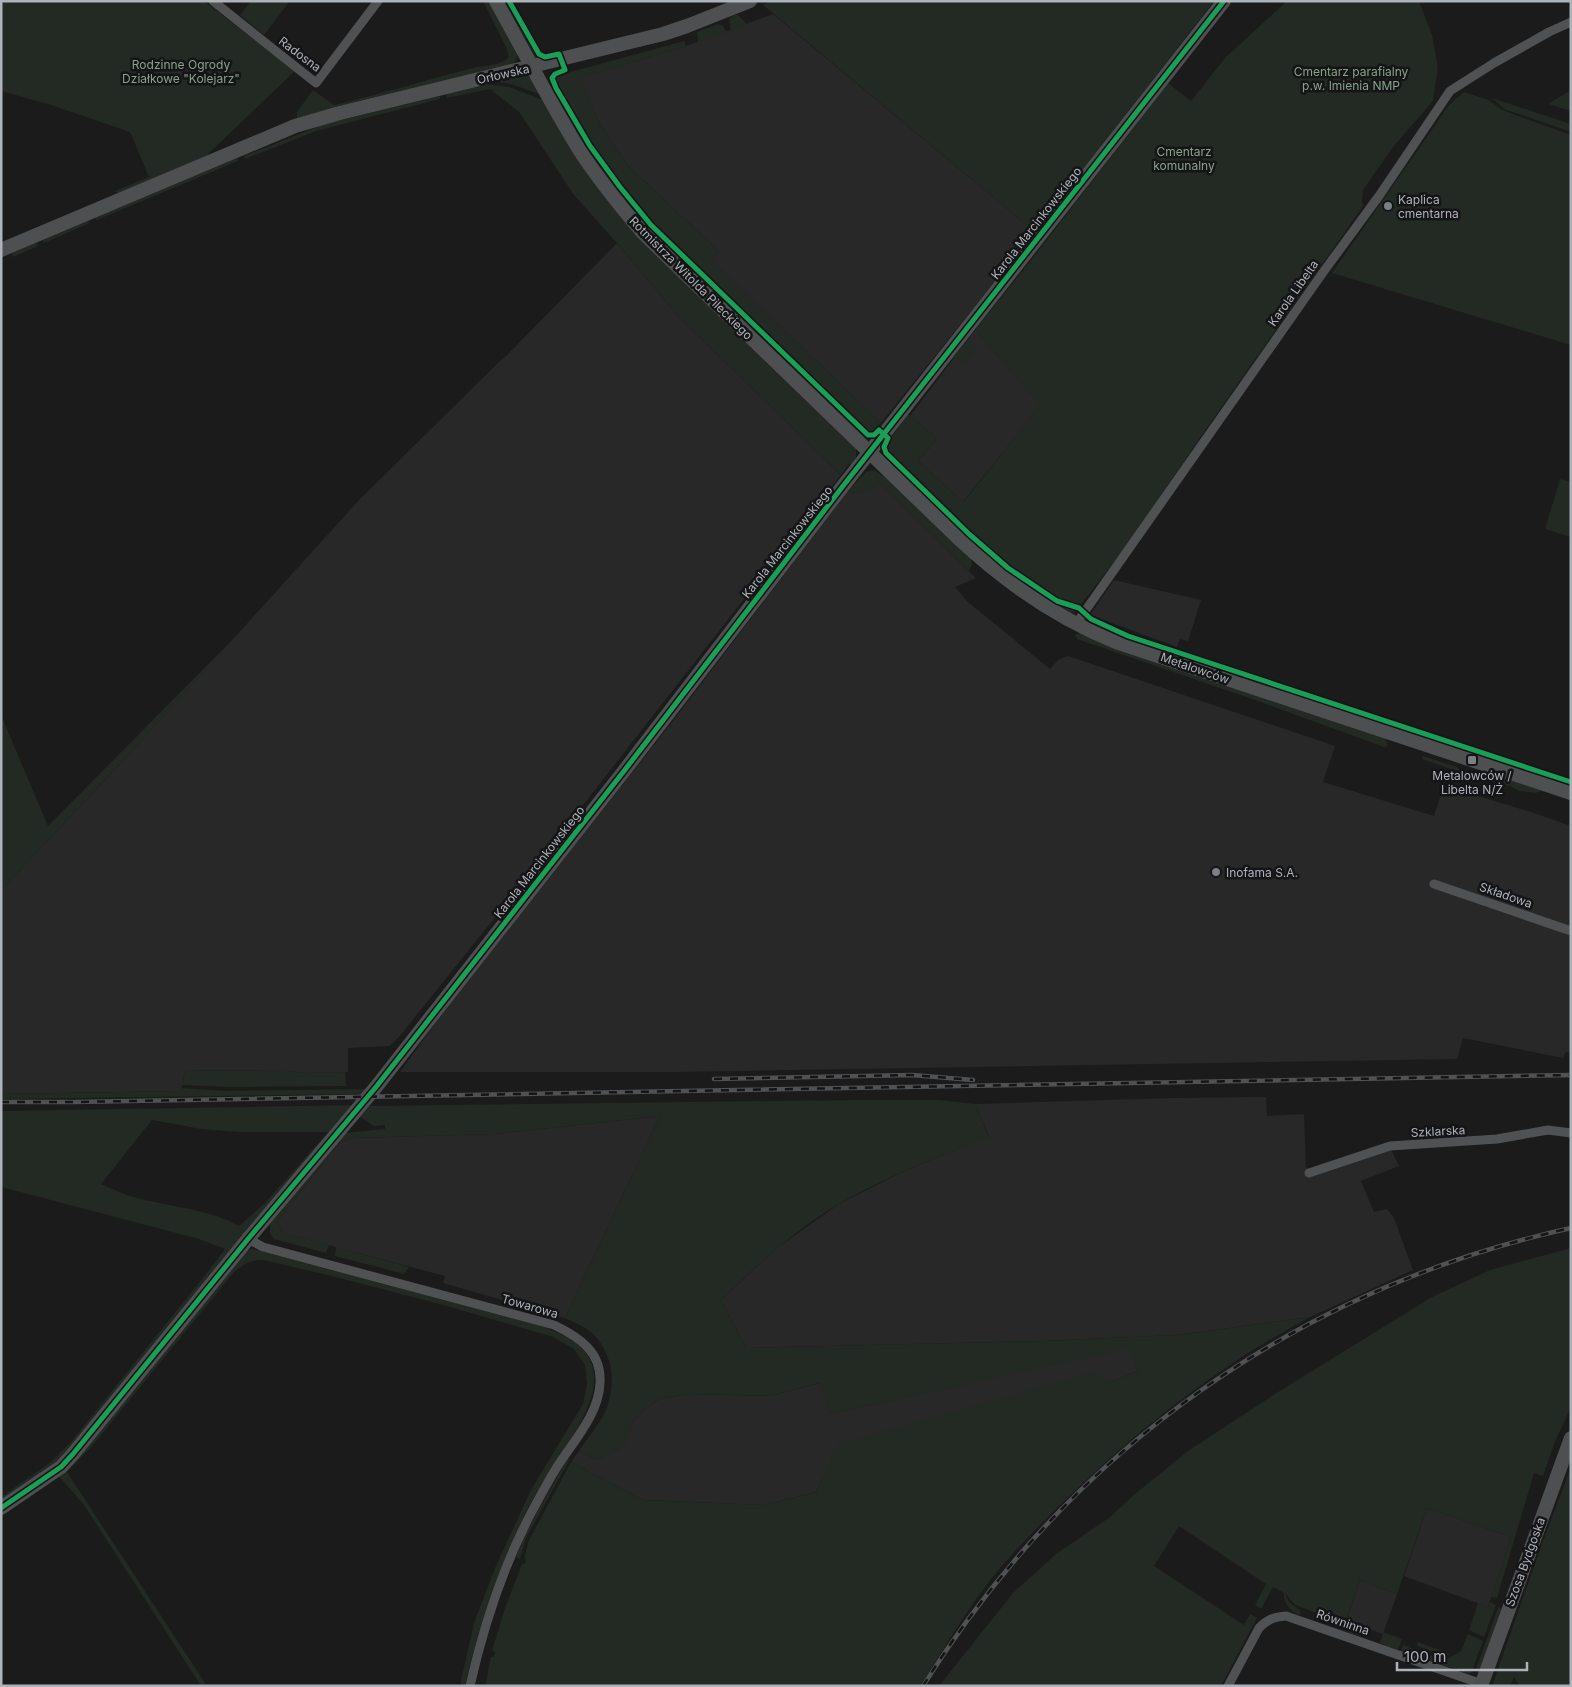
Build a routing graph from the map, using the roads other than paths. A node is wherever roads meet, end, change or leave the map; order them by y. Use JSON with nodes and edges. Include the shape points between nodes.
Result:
{"nodes":[{"id":1,"x":213,"y":1,"type":"edge"},
{"id":2,"x":378,"y":1,"type":"edge"},
{"id":3,"x":496,"y":1,"type":"edge"},
{"id":4,"x":750,"y":1,"type":"edge"},
{"id":5,"x":1224,"y":1,"type":"edge"},
{"id":6,"x":1571,"y":22,"type":"edge"},
{"id":7,"x":532,"y":67,"type":"junction"},
{"id":8,"x":1,"y":250,"type":"edge"},
{"id":9,"x":870,"y":453,"type":"junction"},
{"id":10,"x":1076,"y":624,"type":"junction"},
{"id":11,"x":1571,"y":793,"type":"edge"},
{"id":12,"x":1434,"y":884,"type":"dead end"},
{"id":13,"x":1571,"y":930,"type":"edge"},
{"id":14,"x":1571,"y":1133,"type":"edge"},
{"id":15,"x":1309,"y":1173,"type":"dead end"},
{"id":16,"x":248,"y":1239,"type":"junction"},
{"id":17,"x":1571,"y":1438,"type":"edge"},
{"id":18,"x":1,"y":1508,"type":"edge"},
{"id":19,"x":1482,"y":1685,"type":"edge"},
{"id":20,"x":470,"y":1686,"type":"edge"},
{"id":21,"x":1228,"y":1686,"type":"edge"}],
"edges":[{"from":1,"to":2,"type":"street","name":"Radosna","via":[[316,83]]},
{"from":3,"to":7,"type":"street","name":"Rotmistrza Witolda Pileckiego"},
{"from":4,"to":7,"type":"street","name":"Orłowska","via":[[671,31]]},
{"from":5,"to":9,"type":"street","name":"Karola Marcinkowskiego"},
{"from":6,"to":10,"type":"street","name":"Karola Libelta","via":[[1450,91]]},
{"from":7,"to":8,"type":"street","name":"Orłowska","via":[[294,126]]},
{"from":7,"to":9,"type":"street","name":"Rotmistrza Witolda Pileckiego","via":[[581,152],[643,233]]},
{"from":9,"to":10,"type":"street","name":"Metalowców","via":[[984,562],[1029,596]]},
{"from":9,"to":16,"type":"street","name":"Karola Marcinkowskiego","via":[[368,1097]]},
{"from":10,"to":11,"type":"street","name":"Metalowców","via":[[1129,646]]},
{"from":12,"to":13,"type":"street","name":"Składowa"},
{"from":14,"to":15,"type":"street","name":"Szklarska","via":[[1548,1130],[1497,1139],[1390,1146]]},
{"from":16,"to":18,"type":"street","name":"Karola Marcinkowskiego","via":[[73,1454],[61,1467]]},
{"from":16,"to":20,"type":"street","name":"Towarowa","via":[[264,1247],[554,1325],[584,1342],[594,1355],[600,1376],[597,1400],[542,1493],[515,1548],[495,1596]]},
{"from":17,"to":19,"type":"street","name":"Szosa Bydgoska"},
{"from":19,"to":21,"type":"street","name":"Równinna","via":[[1286,1616],[1267,1620],[1260,1628]]}]}
